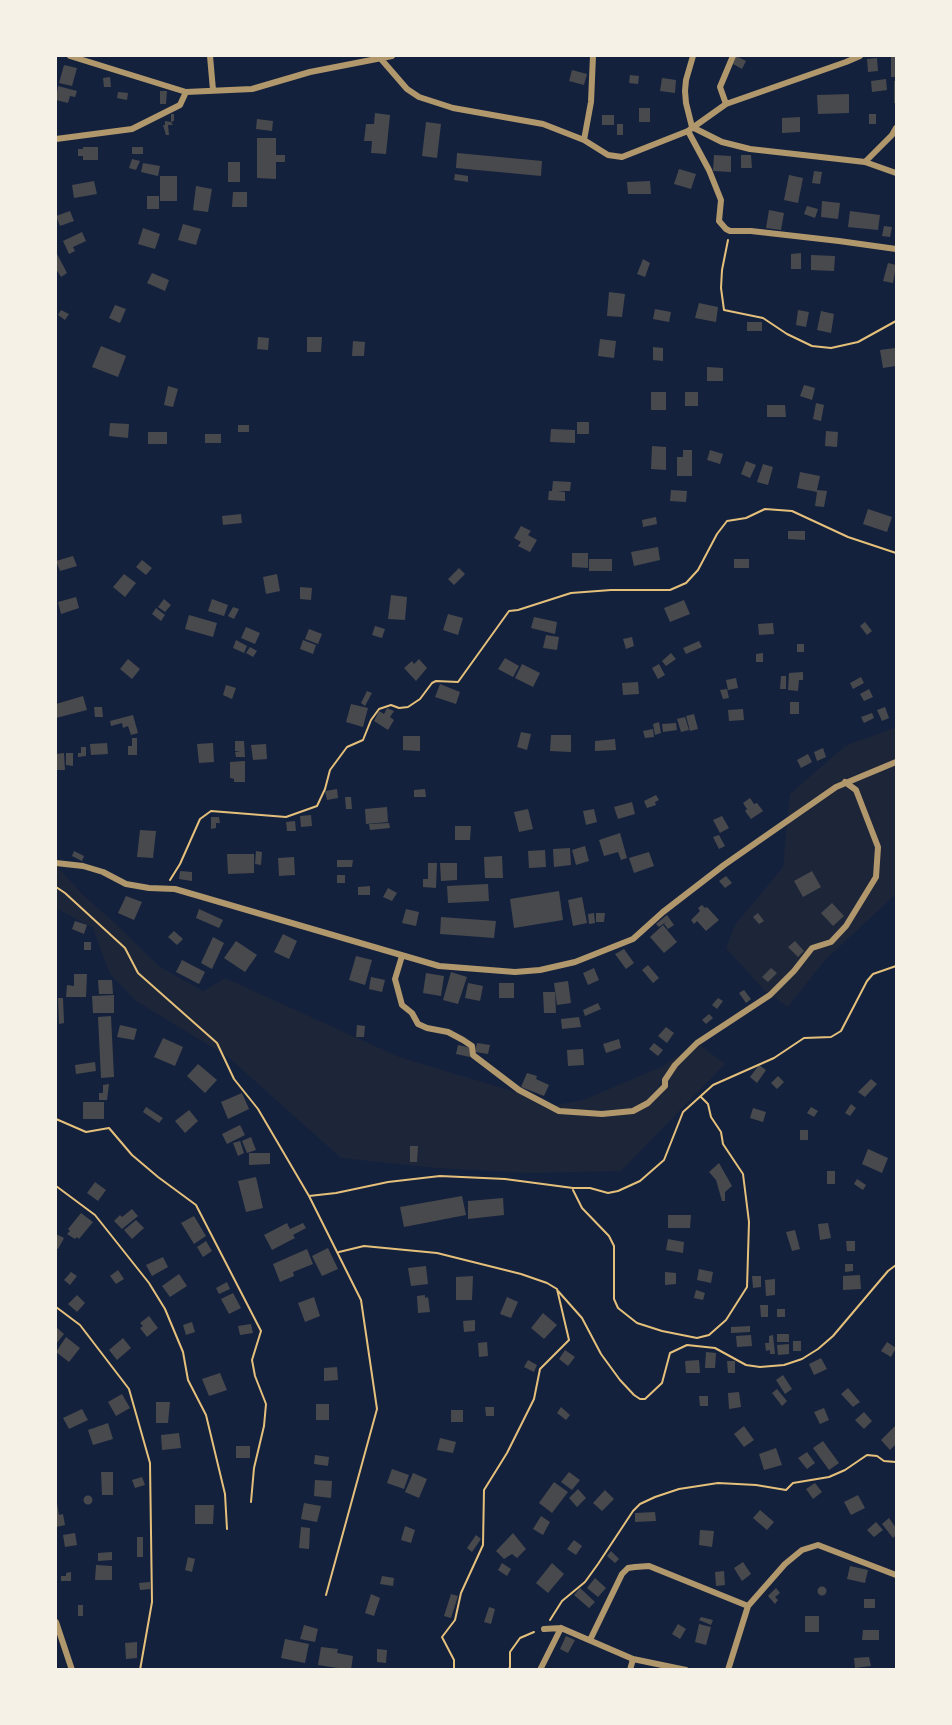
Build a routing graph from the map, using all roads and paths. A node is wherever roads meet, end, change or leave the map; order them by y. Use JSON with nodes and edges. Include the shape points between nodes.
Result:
{"nodes":[{"id":1,"x":70,"y":56,"type":"edge"},
{"id":2,"x":97,"y":56,"type":"edge"},
{"id":3,"x":210,"y":56,"type":"edge"},
{"id":4,"x":392,"y":56,"type":"edge"},
{"id":5,"x":593,"y":56,"type":"edge"},
{"id":6,"x":693,"y":56,"type":"edge"},
{"id":7,"x":733,"y":56,"type":"edge"},
{"id":8,"x":860,"y":56,"type":"edge"},
{"id":9,"x":381,"y":59,"type":"junction"},
{"id":10,"x":95,"y":63,"type":"junction"},
{"id":11,"x":213,"y":90,"type":"junction"},
{"id":12,"x":186,"y":92,"type":"junction"},
{"id":13,"x":726,"y":105,"type":"junction"},
{"id":14,"x":897,"y":128,"type":"edge"},
{"id":15,"x":690,"y":129,"type":"junction"},
{"id":16,"x":56,"y":139,"type":"edge"},
{"id":17,"x":584,"y":140,"type":"junction"},
{"id":18,"x":865,"y":162,"type":"junction"},
{"id":19,"x":897,"y":173,"type":"edge"},
{"id":20,"x":730,"y":231,"type":"junction"},
{"id":21,"x":897,"y":249,"type":"edge"},
{"id":22,"x":897,"y":321,"type":"edge"},
{"id":23,"x":897,"y":553,"type":"edge"},
{"id":24,"x":897,"y":762,"type":"edge"},
{"id":25,"x":845,"y":782,"type":"junction"},
{"id":26,"x":56,"y":863,"type":"edge"},
{"id":27,"x":56,"y":887,"type":"edge"},
{"id":28,"x":165,"y":888,"type":"junction"},
{"id":29,"x":402,"y":956,"type":"junction"},
{"id":30,"x":897,"y":966,"type":"edge"},
{"id":31,"x":701,"y":1097,"type":"junction"},
{"id":32,"x":56,"y":1119,"type":"edge"},
{"id":33,"x":56,"y":1186,"type":"edge"},
{"id":34,"x":573,"y":1188,"type":"junction"},
{"id":35,"x":309,"y":1196,"type":"junction"},
{"id":36,"x":339,"y":1252,"type":"junction"},
{"id":37,"x":897,"y":1265,"type":"edge"},
{"id":38,"x":557,"y":1289,"type":"junction"},
{"id":39,"x":56,"y":1307,"type":"edge"},
{"id":40,"x":897,"y":1462,"type":"edge"},
{"id":41,"x":251,"y":1502,"type":"dead end"},
{"id":42,"x":227,"y":1529,"type":"dead end"},
{"id":43,"x":897,"y":1575,"type":"edge"},
{"id":44,"x":326,"y":1595,"type":"dead end"},
{"id":45,"x":748,"y":1606,"type":"junction"},
{"id":46,"x":56,"y":1622,"type":"edge"},
{"id":47,"x":561,"y":1628,"type":"junction"},
{"id":48,"x":544,"y":1629,"type":"junction"},
{"id":49,"x":590,"y":1640,"type":"junction"},
{"id":50,"x":633,"y":1659,"type":"junction"},
{"id":51,"x":72,"y":1670,"type":"edge"},
{"id":52,"x":140,"y":1670,"type":"edge"},
{"id":53,"x":454,"y":1670,"type":"edge"},
{"id":54,"x":507,"y":1670,"type":"edge"},
{"id":55,"x":540,"y":1670,"type":"edge"},
{"id":56,"x":630,"y":1670,"type":"edge"},
{"id":57,"x":686,"y":1670,"type":"edge"},
{"id":58,"x":728,"y":1670,"type":"edge"}],
"edges":[{"from":1,"to":10,"type":"street"},
{"from":2,"to":10,"type":"street"},
{"from":3,"to":11,"type":"street"},
{"from":4,"to":9,"type":"street"},
{"from":5,"to":17,"type":"street"},
{"from":6,"to":15,"type":"street","via":[[685,91]]},
{"from":7,"to":13,"type":"street","via":[[720,87]]},
{"from":8,"to":13,"type":"street"},
{"from":9,"to":11,"type":"street","via":[[310,72],[252,89]]},
{"from":9,"to":17,"type":"street","via":[[407,89],[419,96],[453,108],[530,120]]},
{"from":10,"to":12,"type":"street"},
{"from":11,"to":12,"type":"street"},
{"from":12,"to":16,"type":"street","via":[[180,105],[132,129]]},
{"from":13,"to":15,"type":"street"},
{"from":14,"to":18,"type":"street"},
{"from":15,"to":17,"type":"street","via":[[622,157],[608,155]]},
{"from":15,"to":18,"type":"street","via":[[750,149]]},
{"from":15,"to":20,"type":"street","via":[[721,200],[719,221]]},
{"from":18,"to":19,"type":"street"},
{"from":20,"to":21,"type":"street"},
{"from":20,"to":22,"type":"path","via":[[722,270],[724,310],[763,318],[812,346],[831,348],[858,342]]},
{"from":23,"to":28,"type":"path","via":[[848,537],[792,511],[765,509],[727,521],[686,584],[670,590],[571,593],[509,611],[458,682],[432,683],[408,708],[391,705],[379,709],[363,740],[347,747],[330,770],[316,806],[286,818],[218,810],[200,819]]},
{"from":24,"to":25,"type":"street"},
{"from":25,"to":29,"type":"street","via":[[724,865],[633,939],[614,947],[556,967],[515,972],[439,966]]},
{"from":25,"to":29,"type":"street","via":[[856,790],[878,847],[876,877],[846,926],[831,942],[812,948],[770,995],[696,1043],[664,1080],[665,1086],[633,1111],[559,1111],[519,1090],[473,1055],[472,1046],[463,1040],[418,1024],[402,1005],[395,980]]},
{"from":26,"to":28,"type":"street","via":[[104,872],[126,884]]},
{"from":27,"to":35,"type":"path","via":[[125,948],[138,973],[217,1043],[234,1079],[258,1109]]},
{"from":28,"to":29,"type":"street"},
{"from":30,"to":31,"type":"path","via":[[873,974],[836,1034],[804,1038],[774,1058],[723,1079]]},
{"from":31,"to":34,"type":"path","via":[[682,1113],[663,1160],[640,1181],[608,1193]]},
{"from":31,"to":34,"type":"path","via":[[742,1174],[749,1222],[747,1287],[726,1320],[709,1335],[697,1338],[662,1331],[637,1323],[618,1308],[614,1299],[614,1246],[582,1208]]},
{"from":32,"to":41,"type":"path","via":[[86,1132],[109,1128],[132,1155],[196,1205],[261,1331],[252,1360],[267,1404]]},
{"from":33,"to":42,"type":"path","via":[[95,1215],[165,1309],[183,1352],[188,1380],[206,1415],[225,1494]]},
{"from":34,"to":35,"type":"path","via":[[440,1176]]},
{"from":35,"to":36,"type":"path"},
{"from":36,"to":38,"type":"path","via":[[364,1246],[438,1253],[521,1274]]},
{"from":36,"to":44,"type":"path","via":[[361,1300],[377,1409]]},
{"from":37,"to":38,"type":"path","via":[[888,1270],[833,1336],[802,1359],[760,1367],[746,1365],[715,1348],[687,1345],[670,1353],[662,1383],[645,1399],[634,1395],[620,1380],[582,1318]]},
{"from":38,"to":53,"type":"path","via":[[569,1340],[540,1369],[534,1400],[484,1490],[483,1545],[461,1593],[455,1620],[442,1637],[454,1660]]},
{"from":39,"to":52,"type":"path","via":[[80,1325],[129,1389],[150,1463],[152,1602]]},
{"from":40,"to":48,"type":"path","via":[[867,1455],[829,1478],[793,1484],[786,1490],[718,1483],[679,1490],[640,1504],[592,1573],[562,1601]]},
{"from":43,"to":45,"type":"street","via":[[818,1545],[802,1550],[785,1564]]},
{"from":45,"to":49,"type":"street","via":[[649,1566],[628,1568]]},
{"from":45,"to":58,"type":"street"},
{"from":46,"to":51,"type":"street"},
{"from":47,"to":48,"type":"street"},
{"from":47,"to":49,"type":"street"},
{"from":47,"to":55,"type":"street"},
{"from":48,"to":54,"type":"path","via":[[520,1638],[510,1652]]},
{"from":49,"to":50,"type":"street"},
{"from":50,"to":56,"type":"street"},
{"from":50,"to":57,"type":"street"}]}
